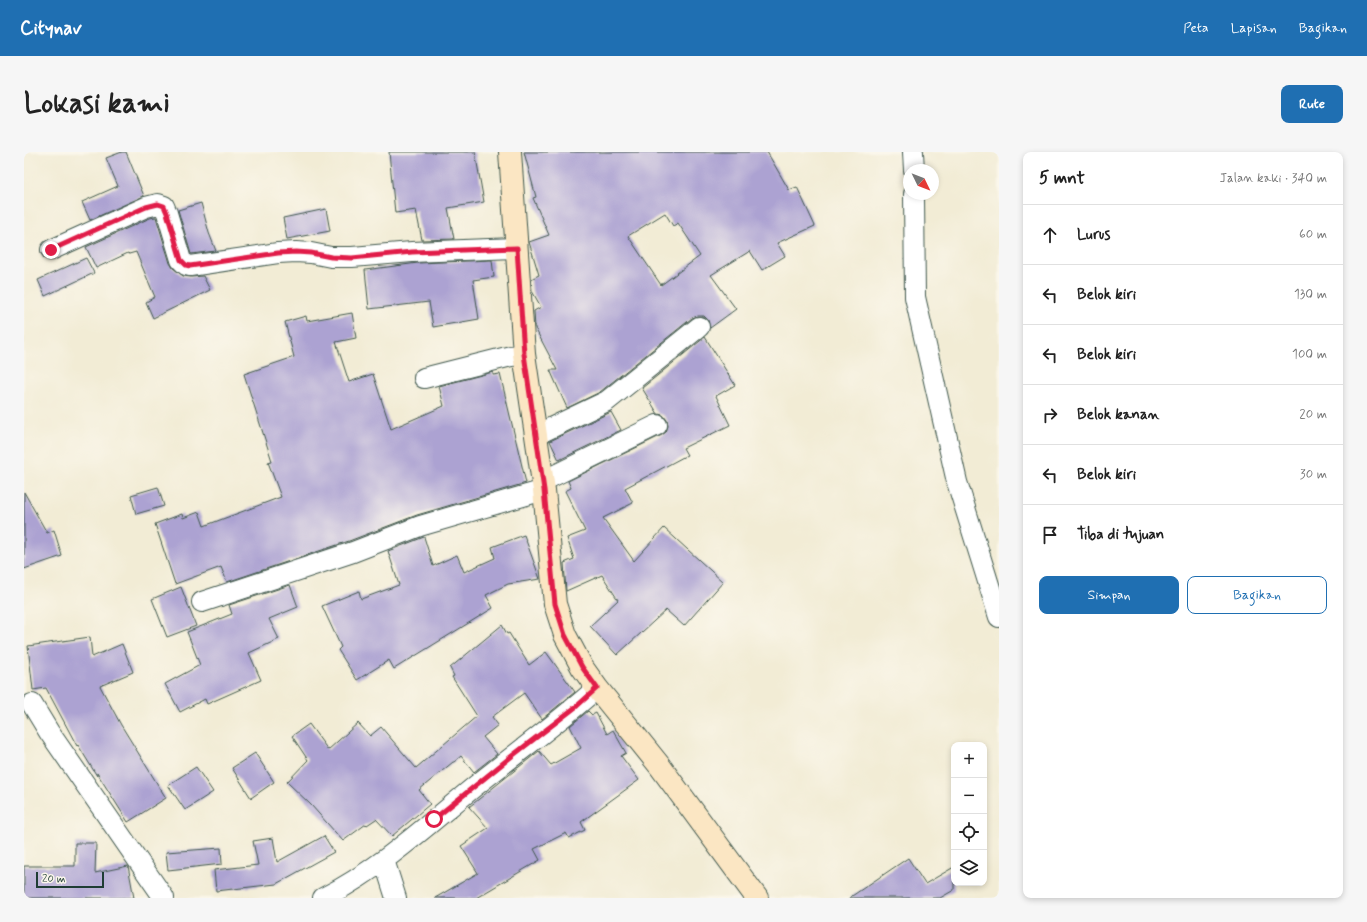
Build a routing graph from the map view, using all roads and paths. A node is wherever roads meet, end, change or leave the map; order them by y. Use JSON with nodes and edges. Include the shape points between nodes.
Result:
{"nodes":[{"id":1,"x":510,"y":152,"type":"edge"},
{"id":2,"x":914,"y":152,"type":"edge"},
{"id":3,"x":914,"y":164,"type":"edge"},
{"id":4,"x":914,"y":200,"type":"edge"},
{"id":5,"x":517,"y":248,"type":"junction"},
{"id":6,"x":51,"y":250,"type":"dead end"},
{"id":7,"x":699,"y":326,"type":"dead end"},
{"id":8,"x":524,"y":354,"type":"junction"},
{"id":9,"x":424,"y":378,"type":"dead end"},
{"id":10,"x":657,"y":425,"type":"dead end"},
{"id":11,"x":536,"y":435,"type":"junction"},
{"id":12,"x":544,"y":485,"type":"junction"},
{"id":13,"x":202,"y":602,"type":"dead end"},
{"id":14,"x":999,"y":617,"type":"edge"},
{"id":15,"x":597,"y":688,"type":"junction"},
{"id":16,"x":32,"y":704,"type":"dead end"},
{"id":17,"x":384,"y":860,"type":"junction"},
{"id":18,"x":164,"y":898,"type":"edge"},
{"id":19,"x":323,"y":898,"type":"edge"},
{"id":20,"x":396,"y":898,"type":"edge"},
{"id":21,"x":757,"y":898,"type":"edge"}],
"edges":[{"from":1,"to":5,"type":"street"},
{"from":2,"to":3,"type":"street"},
{"from":4,"to":14,"type":"street","via":[[915,297],[957,482]]},
{"from":5,"to":6,"type":"street","via":[[412,252],[352,258],[296,252],[190,266],[181,260],[167,213],[164,206],[158,204]]},
{"from":5,"to":8,"type":"street"},
{"from":7,"to":11,"type":"street","via":[[607,401]]},
{"from":8,"to":9,"type":"street"},
{"from":8,"to":11,"type":"street"},
{"from":10,"to":12,"type":"street"},
{"from":11,"to":12,"type":"street"},
{"from":12,"to":13,"type":"street"},
{"from":12,"to":15,"type":"street","via":[[555,604],[565,635]]},
{"from":15,"to":17,"type":"street"},
{"from":15,"to":21,"type":"street","via":[[659,765]]},
{"from":16,"to":18,"type":"street"},
{"from":17,"to":19,"type":"street","via":[[344,888]]},
{"from":17,"to":20,"type":"street"}]}
